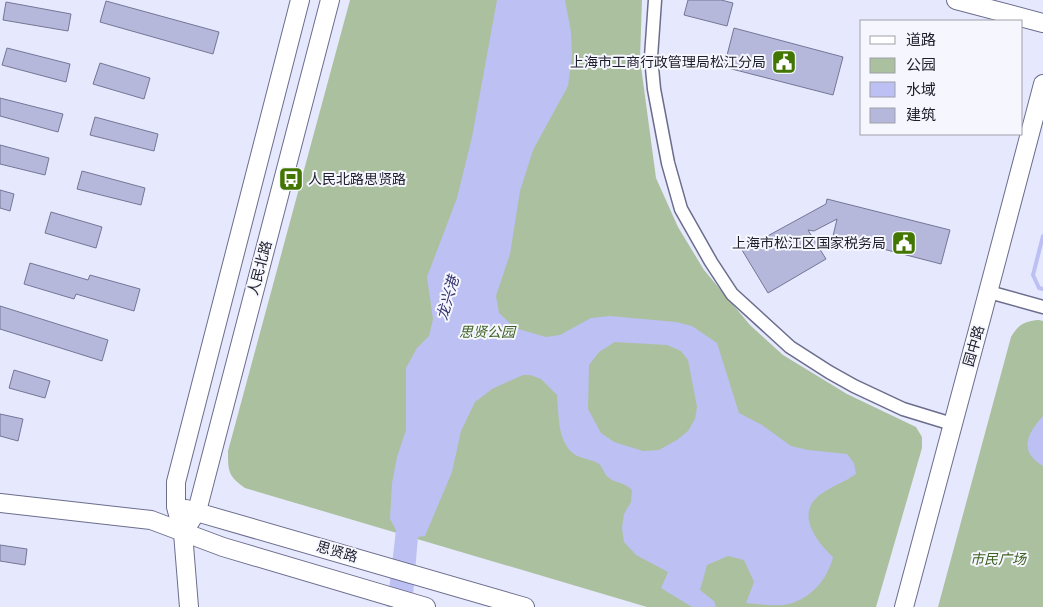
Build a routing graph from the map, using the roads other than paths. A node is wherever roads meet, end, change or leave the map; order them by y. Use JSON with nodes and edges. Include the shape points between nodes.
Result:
{"nodes":[{"id":1,"x":300,"y":0,"type":"edge"},
{"id":2,"x":330,"y":0,"type":"edge"},
{"id":3,"x":654,"y":0,"type":"edge"},
{"id":4,"x":956,"y":0,"type":"edge"},
{"id":5,"x":1043,"y":23,"type":"edge"},
{"id":6,"x":1043,"y":84,"type":"edge"},
{"id":7,"x":989,"y":292,"type":"junction"},
{"id":8,"x":1043,"y":307,"type":"edge"},
{"id":9,"x":952,"y":424,"type":"junction"},
{"id":10,"x":0,"y":504,"type":"edge"},
{"id":11,"x":176,"y":507,"type":"junction"},
{"id":12,"x":197,"y":511,"type":"junction"},
{"id":13,"x":151,"y":520,"type":"junction"},
{"id":14,"x":183,"y":533,"type":"junction"},
{"id":15,"x":423,"y":606,"type":"edge"},
{"id":16,"x":189,"y":607,"type":"edge"},
{"id":17,"x":525,"y":607,"type":"edge"},
{"id":18,"x":904,"y":607,"type":"edge"}],
"edges":[{"from":1,"to":11,"type":"main road","name":"人民北路","via":[[176,482]]},
{"from":2,"to":12,"type":"main road","name":"人民北路"},
{"from":3,"to":9,"type":"street","via":[[651,57],[668,163],[681,209],[732,294],[790,347],[829,372],[904,409]]},
{"from":4,"to":5,"type":"main road"},
{"from":6,"to":7,"type":"main road","name":"园中路"},
{"from":7,"to":8,"type":"street"},
{"from":7,"to":9,"type":"main road","name":"园中路"},
{"from":9,"to":18,"type":"main road","name":"园中路"},
{"from":10,"to":13,"type":"main road","name":"思贤路"},
{"from":11,"to":12,"type":"main road","name":"思贤路"},
{"from":11,"to":13,"type":"main road"},
{"from":11,"to":14,"type":"main road","name":"人民北路"},
{"from":12,"to":14,"type":"main road","name":"人民北路"},
{"from":12,"to":17,"type":"main road","name":"思贤路"},
{"from":13,"to":14,"type":"main road","name":"思贤路"},
{"from":14,"to":15,"type":"main road","name":"思贤路"},
{"from":14,"to":16,"type":"main road","name":"人民北路"}]}
